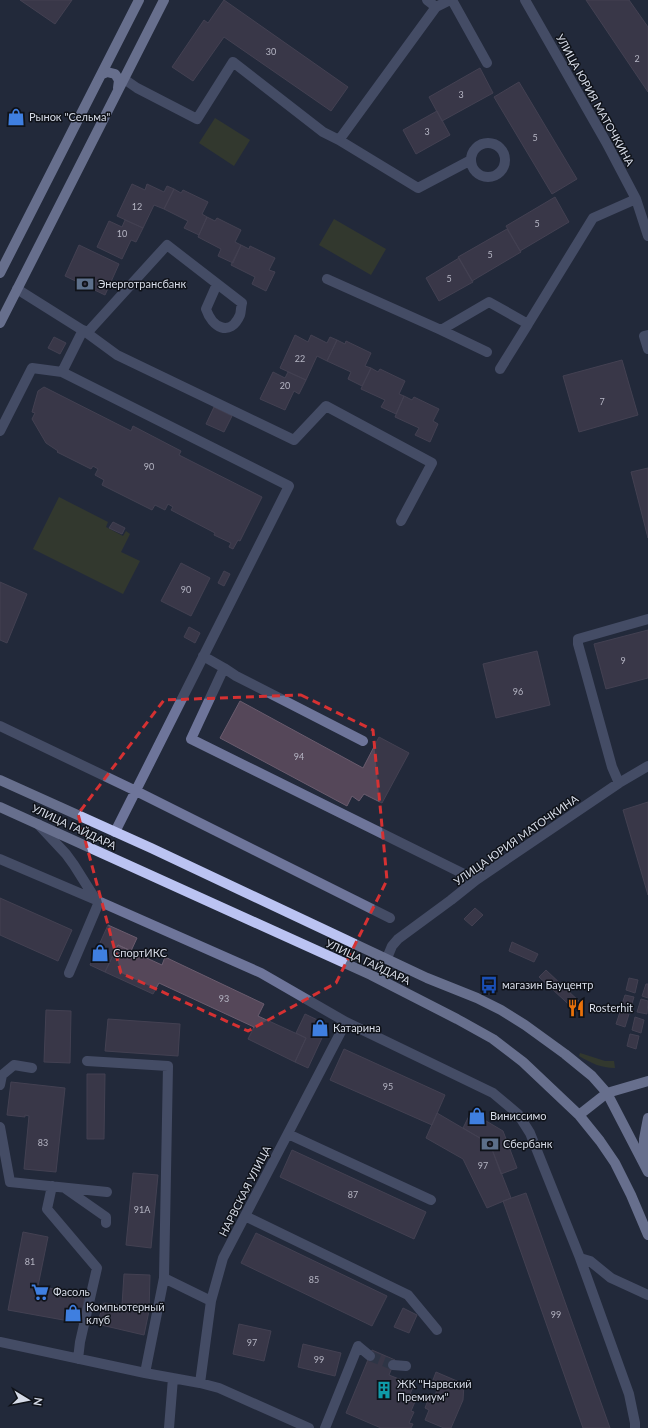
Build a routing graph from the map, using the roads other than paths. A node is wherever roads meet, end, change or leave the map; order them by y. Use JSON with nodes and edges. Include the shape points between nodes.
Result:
{"nodes":[{"id":1,"x":139,"y":0,"type":"edge"},
{"id":2,"x":164,"y":0,"type":"edge"},
{"id":3,"x":427,"y":0,"type":"edge"},
{"id":4,"x":451,"y":0,"type":"edge"},
{"id":5,"x":525,"y":0,"type":"edge"},
{"id":6,"x":436,"y":7,"type":"junction"},
{"id":7,"x":487,"y":63,"type":"dead end"},
{"id":8,"x":102,"y":74,"type":"junction"},
{"id":9,"x":124,"y":79,"type":"junction"},
{"id":10,"x":117,"y":92,"type":"junction"},
{"id":11,"x":339,"y":140,"type":"junction"},
{"id":12,"x":471,"y":160,"type":"dead end"},
{"id":13,"x":636,"y":199,"type":"junction"},
{"id":14,"x":648,"y":236,"type":"edge"},
{"id":15,"x":1,"y":268,"type":"edge"},
{"id":16,"x":327,"y":279,"type":"dead end"},
{"id":17,"x":218,"y":284,"type":"dead end"},
{"id":18,"x":17,"y":289,"type":"junction"},
{"id":19,"x":0,"y":323,"type":"edge"},
{"id":20,"x":528,"y":324,"type":"junction"},
{"id":21,"x":441,"y":330,"type":"junction"},
{"id":22,"x":85,"y":331,"type":"junction"},
{"id":23,"x":648,"y":335,"type":"edge"},
{"id":24,"x":648,"y":349,"type":"edge"},
{"id":25,"x":487,"y":352,"type":"dead end"},
{"id":26,"x":500,"y":369,"type":"dead end"},
{"id":27,"x":62,"y":372,"type":"junction"},
{"id":28,"x":0,"y":432,"type":"edge"},
{"id":29,"x":401,"y":521,"type":"dead end"},
{"id":30,"x":648,"y":619,"type":"edge"},
{"id":31,"x":203,"y":656,"type":"junction"},
{"id":32,"x":224,"y":668,"type":"junction"},
{"id":33,"x":0,"y":726,"type":"edge"},
{"id":34,"x":363,"y":742,"type":"dead end"},
{"id":35,"x":648,"y":766,"type":"edge"},
{"id":36,"x":0,"y":780,"type":"edge"},
{"id":37,"x":619,"y":783,"type":"junction"},
{"id":38,"x":136,"y":791,"type":"junction"},
{"id":39,"x":0,"y":807,"type":"edge"},
{"id":40,"x":36,"y":823,"type":"junction"},
{"id":41,"x":115,"y":832,"type":"junction"},
{"id":42,"x":0,"y":859,"type":"edge"},
{"id":43,"x":476,"y":880,"type":"junction"},
{"id":44,"x":98,"y":901,"type":"junction"},
{"id":45,"x":390,"y":918,"type":"dead end"},
{"id":46,"x":387,"y":958,"type":"junction"},
{"id":47,"x":69,"y":973,"type":"dead end"},
{"id":48,"x":346,"y":1022,"type":"junction"},
{"id":49,"x":87,"y":1062,"type":"dead end"},
{"id":50,"x":32,"y":1068,"type":"dead end"},
{"id":51,"x":648,"y":1081,"type":"edge"},
{"id":52,"x":0,"y":1085,"type":"edge"},
{"id":53,"x":607,"y":1093,"type":"junction"},
{"id":54,"x":579,"y":1115,"type":"junction"},
{"id":55,"x":648,"y":1118,"type":"edge"},
{"id":56,"x":0,"y":1127,"type":"edge"},
{"id":57,"x":288,"y":1134,"type":"junction"},
{"id":58,"x":646,"y":1168,"type":"edge"},
{"id":59,"x":52,"y":1186,"type":"junction"},
{"id":60,"x":64,"y":1188,"type":"junction"},
{"id":61,"x":107,"y":1192,"type":"dead end"},
{"id":62,"x":431,"y":1200,"type":"dead end"},
{"id":63,"x":245,"y":1216,"type":"junction"},
{"id":64,"x":106,"y":1223,"type":"dead end"},
{"id":65,"x":648,"y":1235,"type":"edge"},
{"id":66,"x":580,"y":1258,"type":"junction"},
{"id":67,"x":164,"y":1278,"type":"junction"},
{"id":68,"x":648,"y":1295,"type":"edge"},
{"id":69,"x":211,"y":1301,"type":"junction"},
{"id":70,"x":437,"y":1330,"type":"dead end"},
{"id":71,"x":0,"y":1342,"type":"edge"},
{"id":72,"x":370,"y":1356,"type":"tunnel mouth"},
{"id":73,"x":78,"y":1358,"type":"junction"},
{"id":74,"x":393,"y":1365,"type":"tunnel mouth"},
{"id":75,"x":406,"y":1366,"type":"dead end"},
{"id":76,"x":145,"y":1373,"type":"junction"},
{"id":77,"x":173,"y":1378,"type":"junction"},
{"id":78,"x":200,"y":1383,"type":"junction"},
{"id":79,"x":169,"y":1428,"type":"edge"},
{"id":80,"x":309,"y":1428,"type":"edge"},
{"id":81,"x":325,"y":1428,"type":"edge"},
{"id":82,"x":634,"y":1428,"type":"edge"}],
"edges":[{"from":1,"to":8,"type":"main road"},
{"from":2,"to":9,"type":"main road"},
{"from":3,"to":6,"type":"street"},
{"from":4,"to":6,"type":"street"},
{"from":4,"to":7,"type":"street"},
{"from":5,"to":13,"type":"street","name":"УЛИЦА ЮРИЯ МАТОЧКИНА"},
{"from":6,"to":11,"type":"street"},
{"from":8,"to":10,"type":"main road","via":[[111,72],[118,76]]},
{"from":8,"to":15,"type":"main road"},
{"from":9,"to":10,"type":"main road"},
{"from":9,"to":11,"type":"street","via":[[197,119],[233,62],[323,132]]},
{"from":10,"to":18,"type":"main road"},
{"from":11,"to":12,"type":"street","via":[[418,188]]},
{"from":13,"to":14,"type":"street","name":"УЛИЦА ЮРИЯ МАТОЧКИНА"},
{"from":13,"to":20,"type":"street","via":[[593,218]]},
{"from":16,"to":21,"type":"street"},
{"from":17,"to":22,"type":"street","via":[[167,245]]},
{"from":18,"to":19,"type":"main road"},
{"from":18,"to":22,"type":"street"},
{"from":20,"to":21,"type":"street","via":[[489,302]]},
{"from":20,"to":26,"type":"street"},
{"from":21,"to":25,"type":"street"},
{"from":22,"to":27,"type":"street"},
{"from":22,"to":29,"type":"street","via":[[117,355],[294,440],[326,406],[432,463]]},
{"from":23,"to":24,"type":"street","via":[[644,336]]},
{"from":27,"to":28,"type":"street","via":[[32,368]]},
{"from":27,"to":31,"type":"street","via":[[289,486]]},
{"from":30,"to":37,"type":"street","via":[[578,639],[612,767]]},
{"from":31,"to":32,"type":"street"},
{"from":31,"to":38,"type":"street"},
{"from":32,"to":34,"type":"street"},
{"from":32,"to":43,"type":"street","via":[[191,739]]},
{"from":33,"to":38,"type":"street"},
{"from":35,"to":37,"type":"street","name":"УЛИЦА ЮРИЯ МАТОЧКИНА"},
{"from":36,"to":41,"type":"main road","name":"УЛИЦА ГАЙДАРА"},
{"from":37,"to":43,"type":"street","name":"УЛИЦА ЮРИЯ МАТОЧКИНА"},
{"from":38,"to":41,"type":"street"},
{"from":38,"to":45,"type":"street"},
{"from":39,"to":40,"type":"main road","name":"УЛИЦА ГАЙДАРА"},
{"from":40,"to":44,"type":"street","via":[[74,865]]},
{"from":40,"to":54,"type":"main road","name":"УЛИЦА ГАЙДАРА","via":[[371,975],[457,1019],[493,1040],[523,1062]]},
{"from":41,"to":46,"type":"main road","name":"УЛИЦА ГАЙДАРА"},
{"from":42,"to":44,"type":"street"},
{"from":43,"to":46,"type":"street","name":"УЛИЦА ЮРИЯ МАТОЧКИНА","via":[[398,939]]},
{"from":44,"to":47,"type":"street"},
{"from":44,"to":48,"type":"street","via":[[260,973]]},
{"from":46,"to":53,"type":"main road","name":"УЛИЦА ГАЙДАРА","via":[[501,1010],[565,1054],[592,1076]]},
{"from":48,"to":57,"type":"street","name":"НАРВСКАЯ УЛИЦА"},
{"from":48,"to":66,"type":"street","via":[[492,1093],[518,1114],[530,1133]]},
{"from":49,"to":67,"type":"street","via":[[168,1066]]},
{"from":50,"to":52,"type":"street","via":[[14,1065],[2,1075]]},
{"from":51,"to":53,"type":"main road"},
{"from":53,"to":54,"type":"main road"},
{"from":53,"to":58,"type":"main road","name":"УЛИЦА ГАЙДАРА"},
{"from":54,"to":65,"type":"main road","name":"УЛИЦА ГАЙДАРА","via":[[615,1163]]},
{"from":55,"to":58,"type":"main road","via":[[644,1139]]},
{"from":56,"to":59,"type":"street","via":[[10,1182]]},
{"from":57,"to":62,"type":"street"},
{"from":57,"to":63,"type":"street","name":"НАРВСКАЯ УЛИЦА"},
{"from":59,"to":60,"type":"street"},
{"from":59,"to":73,"type":"street","via":[[47,1209],[98,1268]]},
{"from":60,"to":61,"type":"street"},
{"from":60,"to":64,"type":"street","via":[[106,1217]]},
{"from":63,"to":69,"type":"street","name":"НАРВСКАЯ УЛИЦА","via":[[223,1258]]},
{"from":63,"to":70,"type":"street","via":[[408,1295]]},
{"from":66,"to":68,"type":"street","via":[[590,1261],[611,1278]]},
{"from":66,"to":82,"type":"street","via":[[629,1394]]},
{"from":67,"to":69,"type":"street"},
{"from":67,"to":76,"type":"street"},
{"from":69,"to":78,"type":"street","name":"НАРВСКАЯ УЛИЦА"},
{"from":71,"to":73,"type":"street"},
{"from":72,"to":81,"type":"street","via":[[358,1346]]},
{"from":73,"to":76,"type":"street"},
{"from":74,"to":75,"type":"street"},
{"from":76,"to":77,"type":"street"},
{"from":77,"to":78,"type":"street"},
{"from":77,"to":79,"type":"street"},
{"from":78,"to":80,"type":"street","via":[[219,1388]]}]}
